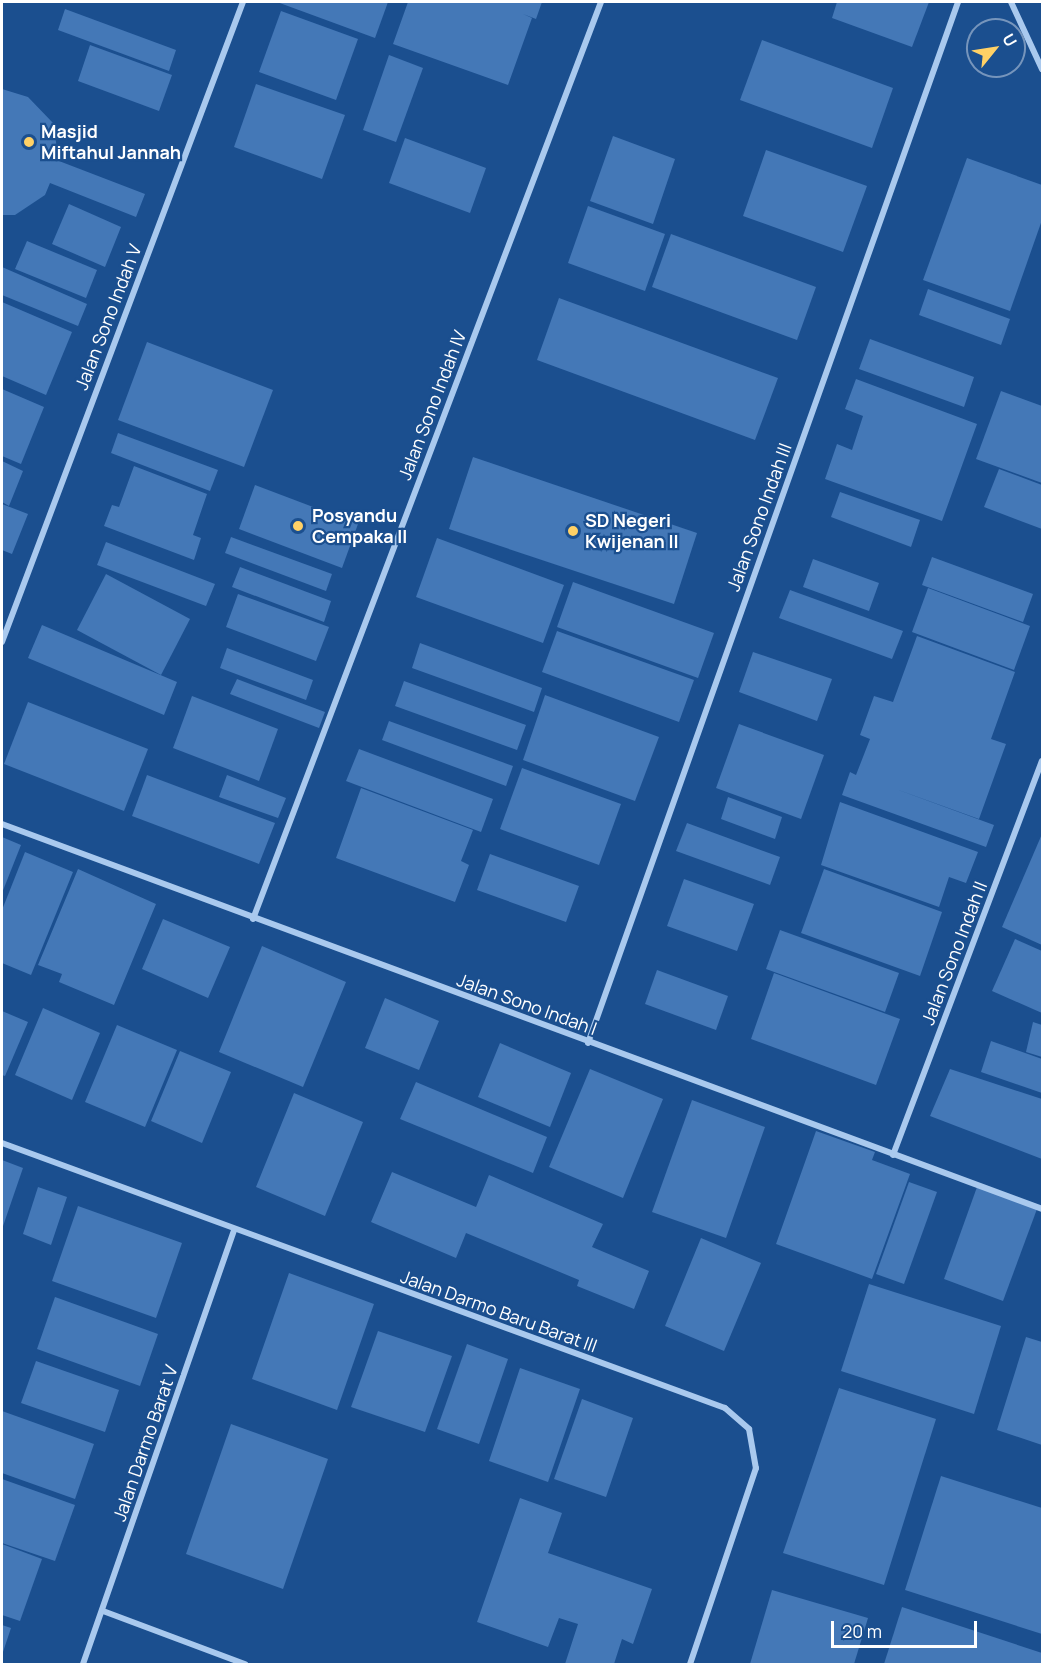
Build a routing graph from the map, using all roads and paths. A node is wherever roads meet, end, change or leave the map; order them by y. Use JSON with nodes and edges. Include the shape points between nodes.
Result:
{"nodes":[{"id":1,"x":243,"y":2,"type":"edge"},
{"id":2,"x":601,"y":2,"type":"edge"},
{"id":3,"x":958,"y":2,"type":"edge"},
{"id":4,"x":1011,"y":2,"type":"edge"},
{"id":5,"x":1042,"y":69,"type":"edge"},
{"id":6,"x":2,"y":642,"type":"edge"},
{"id":7,"x":1042,"y":761,"type":"edge"},
{"id":8,"x":2,"y":824,"type":"edge"},
{"id":9,"x":253,"y":919,"type":"junction"},
{"id":10,"x":588,"y":1043,"type":"junction"},
{"id":11,"x":2,"y":1143,"type":"edge"},
{"id":12,"x":893,"y":1155,"type":"junction"},
{"id":13,"x":1042,"y":1209,"type":"edge"},
{"id":14,"x":234,"y":1231,"type":"junction"},
{"id":15,"x":103,"y":1611,"type":"junction"},
{"id":16,"x":83,"y":1665,"type":"edge"},
{"id":17,"x":245,"y":1665,"type":"edge"},
{"id":18,"x":690,"y":1665,"type":"edge"}],
"edges":[{"from":1,"to":6,"type":"street","name":"Jalan Sono Indah V"},
{"from":2,"to":9,"type":"street","name":"Jalan Sono Indah IV"},
{"from":3,"to":10,"type":"street","name":"Jalan Sono Indah III"},
{"from":4,"to":5,"type":"street"},
{"from":7,"to":12,"type":"street","name":"Jalan Sono Indah II"},
{"from":8,"to":9,"type":"street","name":"Jalan Sono Indah I"},
{"from":9,"to":10,"type":"street","name":"Jalan Sono Indah I"},
{"from":10,"to":12,"type":"street","name":"Jalan Sono Indah I"},
{"from":11,"to":14,"type":"street","name":"Jalan Darmo Baru Barat III"},
{"from":12,"to":13,"type":"street","name":"Jalan Sono Indah I"},
{"from":14,"to":15,"type":"street","name":"Jalan Darmo Barat V"},
{"from":14,"to":18,"type":"street","name":"Jalan Darmo Baru Barat III","via":[[725,1408],[749,1429],[756,1468]]},
{"from":15,"to":16,"type":"street","name":"Jalan Darmo Barat V"},
{"from":15,"to":17,"type":"street"}]}
